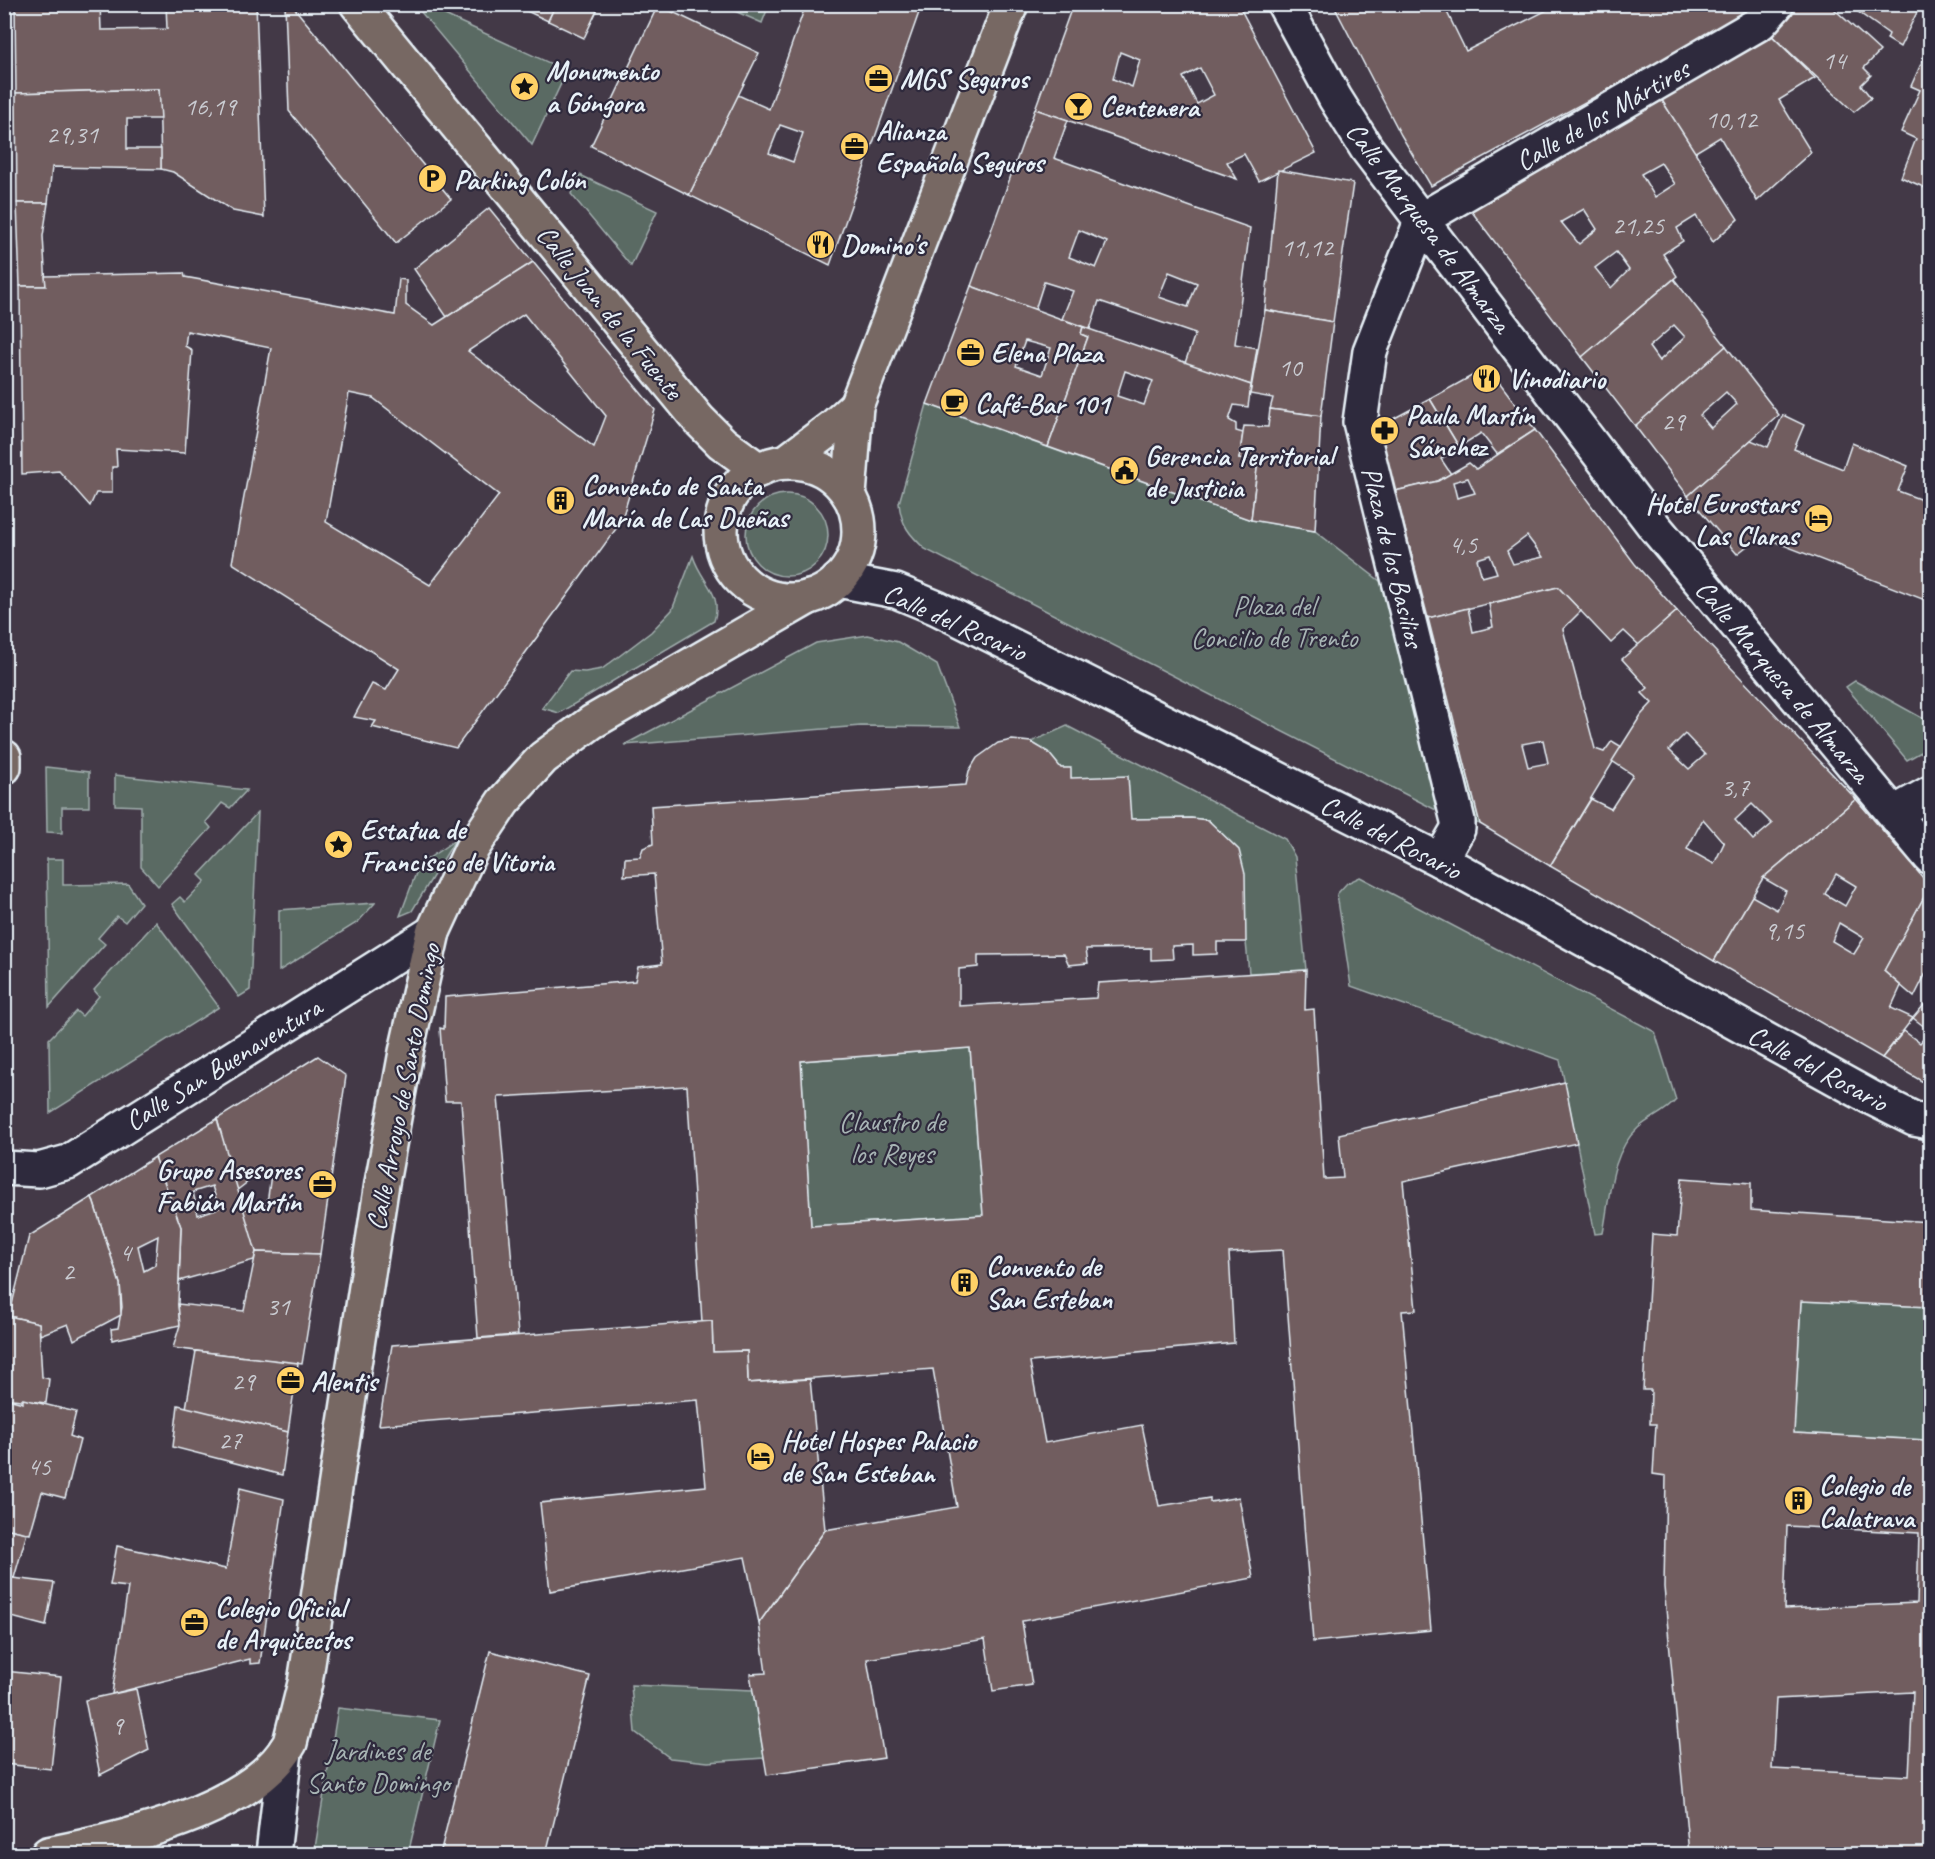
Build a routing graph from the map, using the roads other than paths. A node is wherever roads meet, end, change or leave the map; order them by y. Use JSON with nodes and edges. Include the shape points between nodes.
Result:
{"nodes":[{"id":1,"x":357,"y":4,"type":"edge"},
{"id":2,"x":1011,"y":4,"type":"edge"},
{"id":3,"x":1284,"y":4,"type":"edge"},
{"id":4,"x":1777,"y":4,"type":"edge"},
{"id":5,"x":1422,"y":219,"type":"junction"},
{"id":6,"x":856,"y":406,"type":"junction"},
{"id":7,"x":772,"y":466,"type":"junction"},
{"id":8,"x":849,"y":495,"type":"junction"},
{"id":9,"x":838,"y":580,"type":"junction"},
{"id":10,"x":809,"y":597,"type":"junction"},
{"id":11,"x":4,"y":757,"type":"edge"},
{"id":12,"x":4,"y":767,"type":"edge"},
{"id":13,"x":1930,"y":793,"type":"edge"},
{"id":14,"x":1894,"y":813,"type":"junction"},
{"id":15,"x":1930,"y":857,"type":"edge"},
{"id":16,"x":1440,"y":860,"type":"junction"},
{"id":17,"x":433,"y":932,"type":"junction"},
{"id":18,"x":1930,"y":1122,"type":"edge"},
{"id":19,"x":4,"y":1168,"type":"edge"},
{"id":20,"x":285,"y":1751,"type":"junction"},
{"id":21,"x":48,"y":1854,"type":"edge"},
{"id":22,"x":273,"y":1854,"type":"edge"}],
"edges":[{"from":1,"to":7,"type":"main road","name":"Calle Juan de la Fuente","via":[[699,420],[722,444]]},
{"from":2,"to":6,"type":"main road"},
{"from":3,"to":5,"type":"street","name":"Calle Marquesa de Almarza","via":[[1367,149]]},
{"from":4,"to":5,"type":"street","name":"Calle de los Mártires","via":[[1760,24]]},
{"from":5,"to":14,"type":"street","name":"Calle Marquesa de Almarza","via":[[1654,526]]},
{"from":5,"to":16,"type":"street","name":"Plaza de los Basilios","via":[[1370,351],[1360,422],[1458,821],[1458,830]]},
{"from":6,"to":7,"type":"main road","via":[[820,438]]},
{"from":6,"to":8,"type":"main road"},
{"from":7,"to":8,"type":"main road","via":[[810,465],[832,476]]},
{"from":7,"to":10,"type":"main road","via":[[746,478],[728,500],[721,528],[726,556],[742,580],[760,592],[780,599]]},
{"from":8,"to":9,"type":"main road","via":[[859,523],[858,539],[848,568]]},
{"from":9,"to":10,"type":"main road"},
{"from":9,"to":16,"type":"street","name":"Calle del Rosario","via":[[896,591],[938,608]]},
{"from":10,"to":17,"type":"main road","name":"Calle Arroyo de Santo Domingo","via":[[592,722],[543,758],[503,802],[471,850]]},
{"from":11,"to":12,"type":"main road"},
{"from":13,"to":14,"type":"street"},
{"from":14,"to":15,"type":"street","name":"Calle Marquesa de Almarza"},
{"from":16,"to":18,"type":"street","name":"Calle del Rosario","via":[[1870,1097],[1914,1119]]},
{"from":17,"to":19,"type":"street","name":"Calle San Buenaventura","via":[[68,1162],[39,1170]]},
{"from":17,"to":20,"type":"main road","name":"Calle Arroyo de Santo Domingo","via":[[382,1183],[305,1683],[295,1729]]},
{"from":20,"to":21,"type":"main road","name":"Calle Arroyo de Santo Domingo","via":[[254,1781],[186,1816],[117,1840]]},
{"from":20,"to":22,"type":"street","name":"Calle Arroyo de Santo Domingo"}]}
